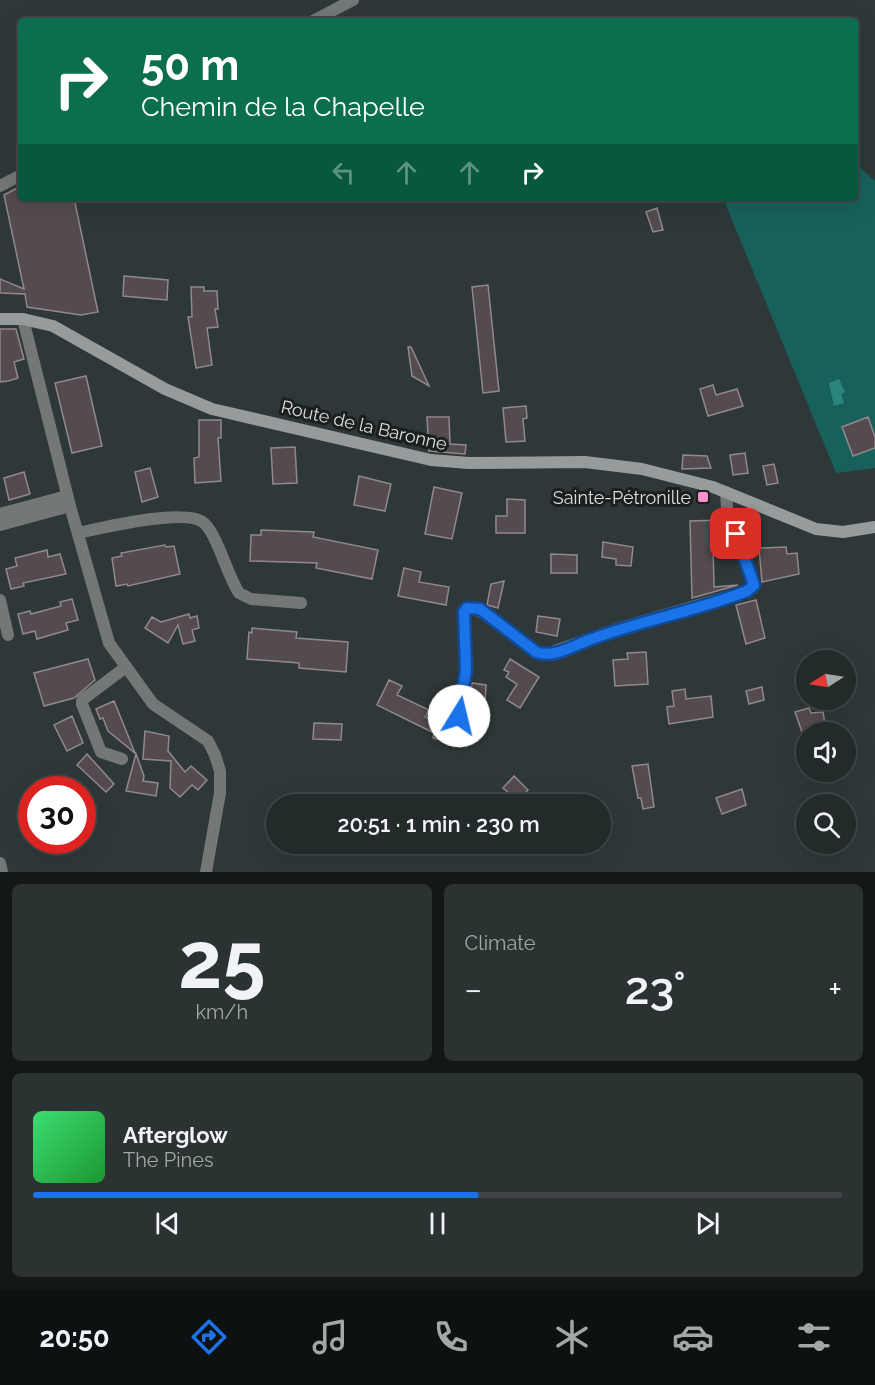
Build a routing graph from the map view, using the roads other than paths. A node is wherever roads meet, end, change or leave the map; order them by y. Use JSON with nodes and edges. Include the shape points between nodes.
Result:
{"nodes":[{"id":1,"x":353,"y":0,"type":"edge"},
{"id":2,"x":319,"y":18,"type":"edge"},
{"id":3,"x":18,"y":177,"type":"edge"},
{"id":4,"x":0,"y":186,"type":"edge"},
{"id":5,"x":23,"y":319,"type":"junction"},
{"id":6,"x":0,"y":320,"type":"edge"},
{"id":7,"x":726,"y":492,"type":"junction"},
{"id":8,"x":68,"y":501,"type":"junction"},
{"id":9,"x":0,"y":514,"type":"edge"},
{"id":10,"x":0,"y":525,"type":"edge"},
{"id":11,"x":875,"y":527,"type":"edge"},
{"id":12,"x":78,"y":533,"type":"junction"},
{"id":13,"x":0,"y":600,"type":"edge"},
{"id":14,"x":302,"y":603,"type":"dead end"},
{"id":15,"x":8,"y":635,"type":"dead end"},
{"id":16,"x":126,"y":667,"type":"junction"},
{"id":17,"x":459,"y":716,"type":"dead end"},
{"id":18,"x":122,"y":759,"type":"dead end"},
{"id":19,"x":0,"y":863,"type":"edge"},
{"id":20,"x":2,"y":872,"type":"edge"},
{"id":21,"x":206,"y":872,"type":"edge"}],
"edges":[{"from":1,"to":2,"type":"street"},
{"from":3,"to":4,"type":"street"},
{"from":5,"to":6,"type":"main road","name":"Route de la Baronne"},
{"from":5,"to":7,"type":"main road","name":"Route de la Baronne","via":[[60,329],[165,389],[212,409],[431,460],[618,465],[682,477]]},
{"from":5,"to":8,"type":"street"},
{"from":7,"to":11,"type":"main road","name":"Route de la Baronne","via":[[816,529],[843,532]]},
{"from":7,"to":17,"type":"street","via":[[727,508],[754,585],[747,591],[544,655],[480,609],[467,608],[466,670]]},
{"from":8,"to":9,"type":"street"},
{"from":8,"to":10,"type":"street"},
{"from":8,"to":12,"type":"street"},
{"from":12,"to":14,"type":"street","via":[[192,517],[206,524],[235,588],[245,598]]},
{"from":12,"to":16,"type":"street","via":[[109,644]]},
{"from":13,"to":15,"type":"street"},
{"from":16,"to":18,"type":"street","via":[[82,700],[101,752]]},
{"from":16,"to":21,"type":"street","via":[[153,704],[208,741],[215,755],[220,793]]},
{"from":19,"to":20,"type":"street"}]}
